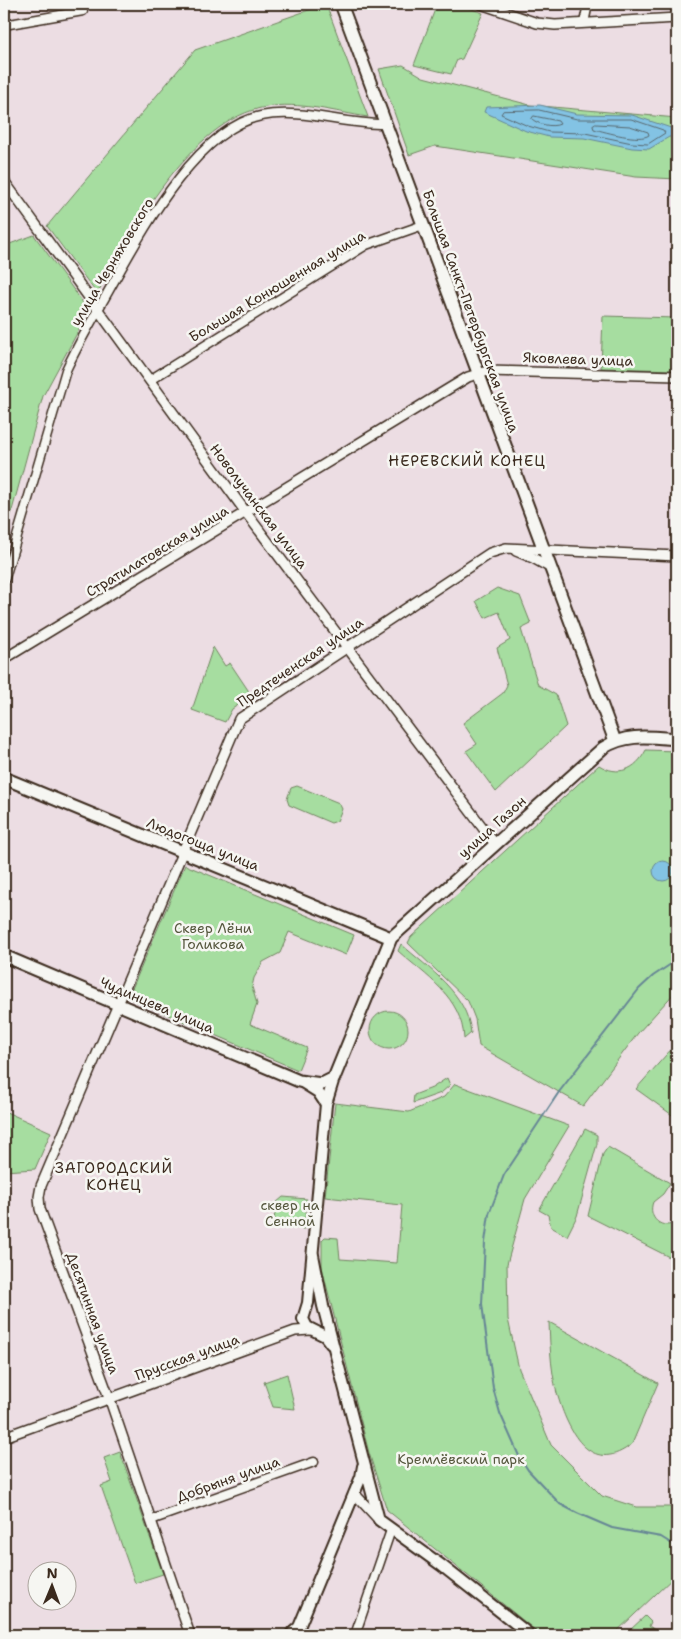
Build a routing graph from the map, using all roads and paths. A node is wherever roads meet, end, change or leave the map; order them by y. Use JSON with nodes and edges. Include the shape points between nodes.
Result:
{"nodes":[{"id":1,"x":341,"y":4,"type":"edge"},
{"id":2,"x":481,"y":4,"type":"edge"},
{"id":3,"x":588,"y":4,"type":"edge"},
{"id":4,"x":82,"y":7,"type":"edge"},
{"id":5,"x":677,"y":18,"type":"edge"},
{"id":6,"x":584,"y":23,"type":"junction"},
{"id":7,"x":4,"y":25,"type":"edge"},
{"id":8,"x":386,"y":124,"type":"junction"},
{"id":9,"x":4,"y":181,"type":"edge"},
{"id":10,"x":423,"y":225,"type":"junction"},
{"id":11,"x":98,"y":308,"type":"junction"},
{"id":12,"x":479,"y":372,"type":"junction"},
{"id":13,"x":677,"y":376,"type":"edge"},
{"id":14,"x":150,"y":380,"type":"junction"},
{"id":15,"x":247,"y":513,"type":"junction"},
{"id":16,"x":506,"y":548,"type":"junction"},
{"id":17,"x":544,"y":549,"type":"junction"},
{"id":18,"x":677,"y":556,"type":"edge"},
{"id":19,"x":551,"y":568,"type":"junction"},
{"id":20,"x":4,"y":581,"type":"edge"},
{"id":21,"x":347,"y":647,"type":"junction"},
{"id":22,"x":4,"y":659,"type":"edge"},
{"id":23,"x":677,"y":739,"type":"edge"},
{"id":24,"x":615,"y":741,"type":"junction"},
{"id":25,"x":4,"y":778,"type":"edge"},
{"id":26,"x":496,"y":844,"type":"junction"},
{"id":27,"x":183,"y":852,"type":"junction"},
{"id":28,"x":391,"y":938,"type":"junction"},
{"id":29,"x":4,"y":956,"type":"edge"},
{"id":30,"x":119,"y":1005,"type":"junction"},
{"id":31,"x":334,"y":1078,"type":"junction"},
{"id":32,"x":299,"y":1081,"type":"junction"},
{"id":33,"x":326,"y":1104,"type":"junction"},
{"id":34,"x":313,"y":1255,"type":"junction"},
{"id":35,"x":304,"y":1316,"type":"junction"},
{"id":36,"x":327,"y":1317,"type":"junction"},
{"id":37,"x":313,"y":1330,"type":"junction"},
{"id":38,"x":295,"y":1331,"type":"junction"},
{"id":39,"x":334,"y":1352,"type":"junction"},
{"id":40,"x":110,"y":1400,"type":"junction"},
{"id":41,"x":4,"y":1437,"type":"edge"},
{"id":42,"x":314,"y":1462,"type":"dead end"},
{"id":43,"x":363,"y":1463,"type":"junction"},
{"id":44,"x":354,"y":1493,"type":"junction"},
{"id":45,"x":151,"y":1520,"type":"junction"},
{"id":46,"x":379,"y":1520,"type":"junction"},
{"id":47,"x":391,"y":1530,"type":"junction"},
{"id":48,"x":298,"y":1631,"type":"edge"},
{"id":49,"x":190,"y":1635,"type":"edge"},
{"id":50,"x":290,"y":1635,"type":"edge"},
{"id":51,"x":355,"y":1635,"type":"edge"},
{"id":52,"x":530,"y":1635,"type":"edge"}],
"edges":[{"from":1,"to":8,"type":"main road","name":"Большая Санкт-Петербургская улица"},
{"from":2,"to":6,"type":"street","via":[[537,23]]},
{"from":3,"to":6,"type":"street"},
{"from":4,"to":7,"type":"street"},
{"from":5,"to":6,"type":"street"},
{"from":8,"to":10,"type":"main road","name":"Большая Санкт-Петербургская улица"},
{"from":8,"to":11,"type":"street","name":"улица Черняховского","via":[[354,124],[280,114],[253,118],[232,128],[202,154],[172,188]]},
{"from":9,"to":11,"type":"street","name":"Новолучанская улица"},
{"from":10,"to":12,"type":"main road","name":"Большая Санкт-Петербургская улица"},
{"from":10,"to":14,"type":"street","name":"Большая Конюшенная улица","via":[[366,245]]},
{"from":11,"to":14,"type":"street","name":"Новолучанская улица"},
{"from":11,"to":20,"type":"street","name":"улица Черняховского","via":[[66,370]]},
{"from":12,"to":13,"type":"street","name":"Яковлева улица"},
{"from":12,"to":15,"type":"street","name":"Стратилатовская улица"},
{"from":12,"to":17,"type":"main road","name":"Большая Санкт-Петербургская улица"},
{"from":14,"to":15,"type":"street","name":"Новолучанская улица"},
{"from":15,"to":21,"type":"street","name":"Новолучанская улица"},
{"from":15,"to":22,"type":"street","name":"Стратилатовская улица"},
{"from":16,"to":17,"type":"street","name":"Предтеченская улица"},
{"from":16,"to":19,"type":"street"},
{"from":16,"to":21,"type":"street","name":"Предтеченская улица","via":[[490,554]]},
{"from":17,"to":18,"type":"street","name":"Предтеченская улица"},
{"from":17,"to":19,"type":"main road","name":"Большая Санкт-Петербургская улица"},
{"from":19,"to":24,"type":"main road","name":"Большая Санкт-Петербургская улица"},
{"from":21,"to":26,"type":"street","name":"Новолучанская улица"},
{"from":21,"to":27,"type":"street","name":"Предтеченская улица","via":[[239,719]]},
{"from":23,"to":24,"type":"main road","via":[[628,737]]},
{"from":24,"to":26,"type":"main road","name":"улица Газон","via":[[603,748]]},
{"from":25,"to":27,"type":"main road","name":"Людогоща улица"},
{"from":26,"to":28,"type":"main road","name":"улица Газон"},
{"from":27,"to":28,"type":"main road","name":"Людогоща улица"},
{"from":27,"to":30,"type":"street","name":"Предтеченская улица"},
{"from":28,"to":31,"type":"main road"},
{"from":29,"to":30,"type":"main road","name":"Чудинцева улица"},
{"from":30,"to":32,"type":"main road","name":"Чудинцева улица"},
{"from":30,"to":40,"type":"street","name":"Десятинная улица","via":[[39,1197],[40,1209]]},
{"from":31,"to":32,"type":"main road","name":"Чудинцева улица","via":[[322,1084]]},
{"from":31,"to":33,"type":"main road"},
{"from":32,"to":33,"type":"main road","name":"Чудинцева улица","via":[[318,1092]]},
{"from":33,"to":34,"type":"main road"},
{"from":34,"to":35,"type":"main road"},
{"from":34,"to":36,"type":"main road"},
{"from":35,"to":36,"type":"main road","via":[[307,1310],[315,1307],[324,1310]]},
{"from":35,"to":37,"type":"main road","via":[[307,1327]]},
{"from":35,"to":38,"type":"street"},
{"from":36,"to":37,"type":"main road","via":[[323,1327]]},
{"from":36,"to":39,"type":"main road"},
{"from":37,"to":38,"type":"street","name":"Прусская улица"},
{"from":37,"to":39,"type":"main road","via":[[325,1336]]},
{"from":38,"to":40,"type":"street","name":"Прусская улица"},
{"from":39,"to":43,"type":"main road"},
{"from":40,"to":41,"type":"street","name":"Прусская улица"},
{"from":40,"to":45,"type":"street","name":"Десятинная улица"},
{"from":42,"to":45,"type":"street","name":"Добрыня улица"},
{"from":43,"to":44,"type":"main road"},
{"from":43,"to":46,"type":"main road"},
{"from":44,"to":46,"type":"street"},
{"from":44,"to":48,"type":"main road"},
{"from":45,"to":49,"type":"street","name":"Десятинная улица"},
{"from":46,"to":47,"type":"main road"},
{"from":47,"to":51,"type":"street"},
{"from":47,"to":52,"type":"main road"},
{"from":48,"to":50,"type":"main road"}]}
